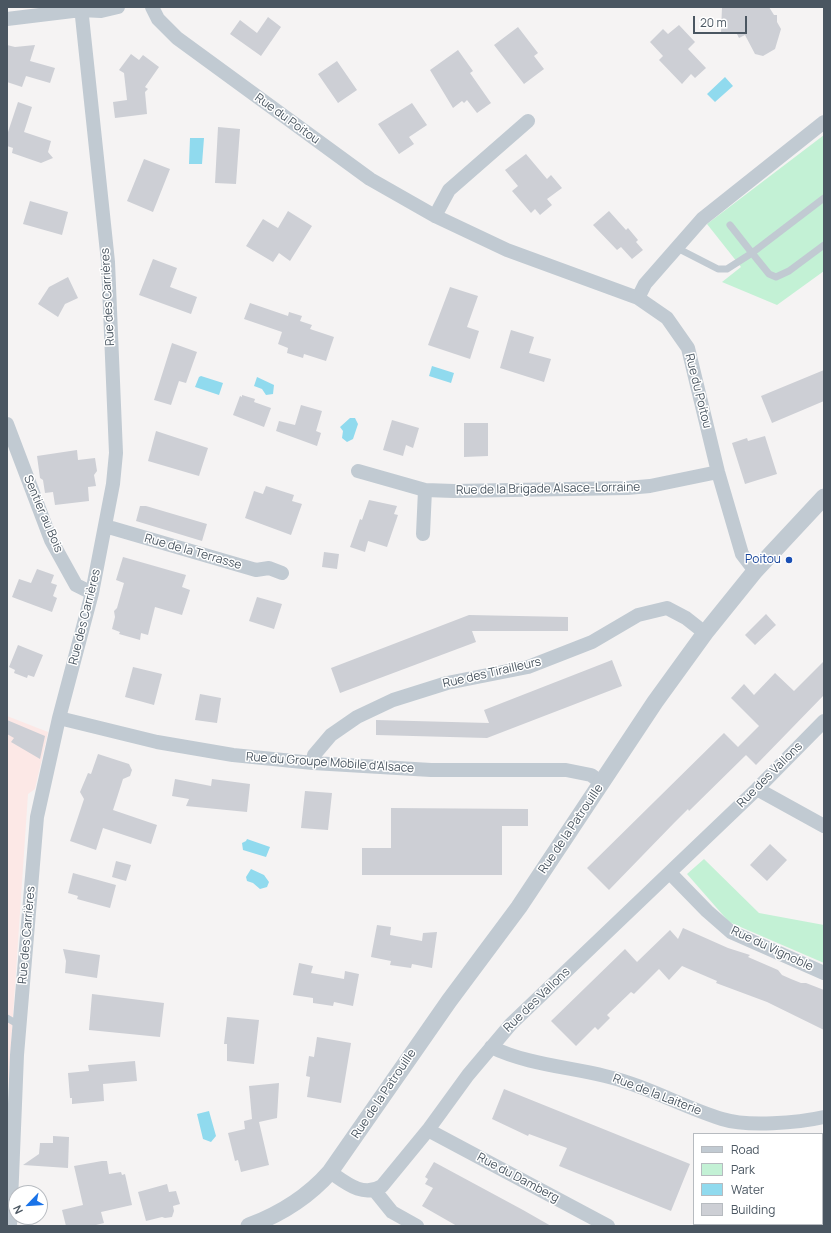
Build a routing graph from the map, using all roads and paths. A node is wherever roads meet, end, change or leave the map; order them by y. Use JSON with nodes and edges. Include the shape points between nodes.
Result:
{"nodes":[{"id":1,"x":118,"y":7,"type":"edge"},
{"id":2,"x":152,"y":7,"type":"edge"},
{"id":3,"x":81,"y":9,"type":"edge"},
{"id":4,"x":7,"y":19,"type":"edge"},
{"id":5,"x":528,"y":121,"type":"dead end"},
{"id":6,"x":824,"y":122,"type":"edge"},
{"id":7,"x":824,"y":198,"type":"edge"},
{"id":8,"x":435,"y":216,"type":"junction"},
{"id":9,"x":730,"y":225,"type":"dead end"},
{"id":10,"x":824,"y":245,"type":"edge"},
{"id":11,"x":676,"y":248,"type":"junction"},
{"id":12,"x":752,"y":253,"type":"junction"},
{"id":13,"x":638,"y":298,"type":"junction"},
{"id":14,"x":7,"y":424,"type":"edge"},
{"id":15,"x":358,"y":471,"type":"dead end"},
{"id":16,"x":718,"y":472,"type":"junction"},
{"id":17,"x":425,"y":490,"type":"junction"},
{"id":18,"x":824,"y":496,"type":"edge"},
{"id":19,"x":105,"y":526,"type":"junction"},
{"id":20,"x":424,"y":534,"type":"dead end"},
{"id":21,"x":755,"y":571,"type":"junction"},
{"id":22,"x":282,"y":573,"type":"dead end"},
{"id":23,"x":92,"y":593,"type":"junction"},
{"id":24,"x":704,"y":633,"type":"junction"},
{"id":25,"x":59,"y":718,"type":"junction"},
{"id":26,"x":824,"y":721,"type":"edge"},
{"id":27,"x":313,"y":763,"type":"junction"},
{"id":28,"x":602,"y":783,"type":"junction"},
{"id":29,"x":757,"y":789,"type":"junction"},
{"id":30,"x":824,"y":826,"type":"edge"},
{"id":31,"x":670,"y":872,"type":"junction"},
{"id":32,"x":824,"y":973,"type":"edge"},
{"id":33,"x":7,"y":1018,"type":"edge"},
{"id":34,"x":19,"y":1025,"type":"junction"},
{"id":35,"x":491,"y":1047,"type":"junction"},
{"id":36,"x":824,"y":1117,"type":"edge"},
{"id":37,"x":428,"y":1130,"type":"junction"},
{"id":38,"x":330,"y":1172,"type":"junction"},
{"id":39,"x":374,"y":1190,"type":"junction"},
{"id":40,"x":10,"y":1226,"type":"edge"},
{"id":41,"x":249,"y":1226,"type":"edge"},
{"id":42,"x":417,"y":1226,"type":"edge"},
{"id":43,"x":608,"y":1226,"type":"edge"}],
"edges":[{"from":1,"to":3,"type":"street","via":[[101,11]]},
{"from":2,"to":8,"type":"street","name":"Rue du Poitou","via":[[158,19],[177,38],[370,179]]},
{"from":3,"to":4,"type":"street"},
{"from":3,"to":19,"type":"street","name":"Rue des Carrières","via":[[108,270],[116,453]]},
{"from":5,"to":8,"type":"street","via":[[449,190]]},
{"from":6,"to":11,"type":"street","via":[[702,219]]},
{"from":7,"to":12,"type":"lane"},
{"from":8,"to":13,"type":"street","name":"Rue du Poitou","via":[[506,250]]},
{"from":9,"to":12,"type":"lane"},
{"from":10,"to":12,"type":"lane","via":[[789,271],[776,276],[769,274]]},
{"from":11,"to":12,"type":"lane","via":[[718,269],[727,269]]},
{"from":11,"to":13,"type":"street","via":[[645,284]]},
{"from":13,"to":16,"type":"street","name":"Rue du Poitou","via":[[667,318],[688,348]]},
{"from":14,"to":23,"type":"street","name":"Sentier au Bois","via":[[51,540],[76,585]]},
{"from":15,"to":17,"type":"street","name":"Rue de la Brigade Alsace-Lorraine"},
{"from":16,"to":17,"type":"street","name":"Rue de la Brigade Alsace-Lorraine","via":[[650,486],[627,488],[454,492]]},
{"from":16,"to":21,"type":"street","name":"Rue du Poitou","via":[[742,554]]},
{"from":17,"to":20,"type":"street"},
{"from":18,"to":21,"type":"street","name":"Rue de la Patrouille"},
{"from":19,"to":22,"type":"street","name":"Rue de la Terrasse","via":[[256,570],[269,568]]},
{"from":19,"to":23,"type":"street","name":"Rue des Carrières"},
{"from":21,"to":24,"type":"street","name":"Rue de la Patrouille"},
{"from":23,"to":25,"type":"street","name":"Rue des Carrières"},
{"from":24,"to":27,"type":"street","name":"Rue des Tirailleurs","via":[[686,618],[667,608],[638,615],[586,645],[528,667],[447,683],[393,700],[357,717],[331,735],[314,755]]},
{"from":24,"to":28,"type":"street","name":"Rue de la Patrouille"},
{"from":25,"to":27,"type":"street","name":"Rue du Groupe Mobile d'Alsace","via":[[157,742],[233,755]]},
{"from":25,"to":34,"type":"street","name":"Rue des Carrières","via":[[37,817]]},
{"from":26,"to":29,"type":"street","name":"Rue des Vallons"},
{"from":27,"to":28,"type":"street","name":"Rue du Groupe Mobile d'Alsace","via":[[431,770],[566,770],[591,775]]},
{"from":28,"to":38,"type":"street","name":"Rue de la Patrouille","via":[[519,906],[449,1001]]},
{"from":29,"to":30,"type":"street"},
{"from":29,"to":31,"type":"street","name":"Rue des Vallons"},
{"from":31,"to":32,"type":"street","name":"Rue du Vignoble","via":[[706,911],[731,932]]},
{"from":31,"to":35,"type":"street","name":"Rue des Vallons","via":[[511,1024]]},
{"from":33,"to":34,"type":"lane"},
{"from":34,"to":40,"type":"street","name":"Rue des Carrières"},
{"from":35,"to":36,"type":"street","name":"Rue de la Laiterie","via":[[516,1057],[607,1076],[723,1120],[750,1124]]},
{"from":35,"to":37,"type":"street","name":"Rue des Vallons"},
{"from":37,"to":39,"type":"street","name":"Rue des Vallons","via":[[382,1186]]},
{"from":37,"to":43,"type":"street","name":"Rue du Damberg"},
{"from":38,"to":39,"type":"street","via":[[356,1188]]},
{"from":38,"to":41,"type":"street","via":[[316,1188],[296,1203],[271,1218]]},
{"from":39,"to":42,"type":"street","via":[[392,1212]]}]}
